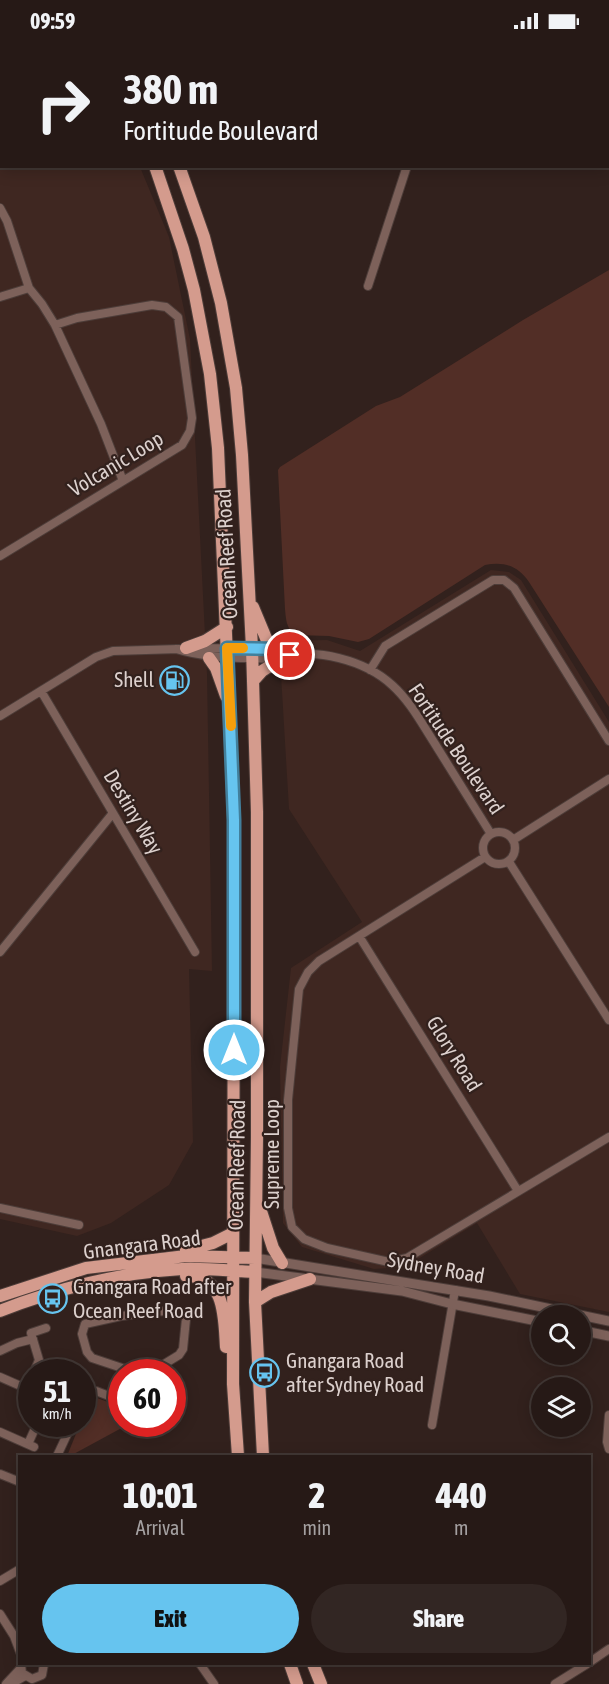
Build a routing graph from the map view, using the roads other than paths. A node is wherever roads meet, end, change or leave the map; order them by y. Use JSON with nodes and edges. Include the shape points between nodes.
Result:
{"nodes":[{"id":1,"x":156,"y":168,"type":"edge"},
{"id":2,"x":180,"y":168,"type":"edge"},
{"id":3,"x":406,"y":168,"type":"edge"},
{"id":4,"x":0,"y":208,"type":"edge"},
{"id":5,"x":368,"y":286,"type":"dead end"},
{"id":6,"x":29,"y":288,"type":"junction"},
{"id":7,"x":0,"y":297,"type":"edge"},
{"id":8,"x":55,"y":325,"type":"junction"},
{"id":9,"x":123,"y":481,"type":"junction"},
{"id":10,"x":1,"y":554,"type":"edge"},
{"id":11,"x":249,"y":598,"type":"junction"},
{"id":12,"x":227,"y":627,"type":"junction"},
{"id":13,"x":181,"y":649,"type":"junction"},
{"id":14,"x":228,"y":653,"type":"junction"},
{"id":15,"x":252,"y":653,"type":"junction"},
{"id":16,"x":283,"y":654,"type":"junction"},
{"id":17,"x":209,"y":658,"type":"junction"},
{"id":18,"x":370,"y":670,"type":"junction"},
{"id":19,"x":253,"y":681,"type":"junction"},
{"id":20,"x":41,"y":691,"type":"junction"},
{"id":21,"x":230,"y":706,"type":"junction"},
{"id":22,"x":0,"y":716,"type":"edge"},
{"id":23,"x":609,"y":741,"type":"edge"},
{"id":24,"x":609,"y":779,"type":"edge"},
{"id":25,"x":113,"y":813,"type":"junction"},
{"id":26,"x":491,"y":834,"type":"junction"},
{"id":27,"x":513,"y":840,"type":"junction"},
{"id":28,"x":485,"y":857,"type":"junction"},
{"id":29,"x":509,"y":862,"type":"junction"},
{"id":30,"x":359,"y":936,"type":"junction"},
{"id":31,"x":0,"y":952,"type":"edge"},
{"id":32,"x":195,"y":952,"type":"dead end"},
{"id":33,"x":609,"y":1020,"type":"edge"},
{"id":34,"x":609,"y":1137,"type":"edge"},
{"id":35,"x":518,"y":1191,"type":"junction"},
{"id":36,"x":256,"y":1192,"type":"junction"},
{"id":37,"x":0,"y":1208,"type":"edge"},
{"id":38,"x":79,"y":1225,"type":"dead end"},
{"id":39,"x":234,"y":1233,"type":"junction"},
{"id":40,"x":233,"y":1257,"type":"junction"},
{"id":41,"x":162,"y":1258,"type":"junction"},
{"id":42,"x":255,"y":1258,"type":"junction"},
{"id":43,"x":282,"y":1263,"type":"junction"},
{"id":44,"x":234,"y":1271,"type":"junction"},
{"id":45,"x":255,"y":1272,"type":"junction"},
{"id":46,"x":128,"y":1276,"type":"junction"},
{"id":47,"x":310,"y":1279,"type":"junction"},
{"id":48,"x":455,"y":1290,"type":"junction"},
{"id":49,"x":0,"y":1296,"type":"edge"},
{"id":50,"x":255,"y":1302,"type":"junction"},
{"id":51,"x":452,"y":1304,"type":"junction"},
{"id":52,"x":0,"y":1311,"type":"edge"},
{"id":53,"x":531,"y":1320,"type":"edge"},
{"id":54,"x":609,"y":1322,"type":"edge"},
{"id":55,"x":46,"y":1328,"type":"dead end"},
{"id":56,"x":591,"y":1332,"type":"edge"},
{"id":57,"x":609,"y":1336,"type":"edge"},
{"id":58,"x":33,"y":1339,"type":"junction"},
{"id":59,"x":0,"y":1351,"type":"edge"},
{"id":60,"x":39,"y":1359,"type":"edge"},
{"id":61,"x":123,"y":1369,"type":"joint"},
{"id":62,"x":0,"y":1377,"type":"edge"},
{"id":63,"x":233,"y":1384,"type":"junction"},
{"id":64,"x":18,"y":1385,"type":"edge"},
{"id":65,"x":609,"y":1415,"type":"edge"},
{"id":66,"x":432,"y":1425,"type":"dead end"},
{"id":67,"x":0,"y":1432,"type":"edge"},
{"id":68,"x":33,"y":1437,"type":"edge"},
{"id":69,"x":66,"y":1437,"type":"edge"},
{"id":70,"x":609,"y":1449,"type":"edge"},
{"id":71,"x":57,"y":1455,"type":"edge"},
{"id":72,"x":238,"y":1455,"type":"edge"},
{"id":73,"x":263,"y":1455,"type":"edge"},
{"id":74,"x":0,"y":1474,"type":"edge"},
{"id":75,"x":18,"y":1481,"type":"edge"},
{"id":76,"x":18,"y":1570,"type":"edge"},
{"id":77,"x":0,"y":1581,"type":"edge"},
{"id":78,"x":0,"y":1614,"type":"edge"},
{"id":79,"x":16,"y":1639,"type":"edge"},
{"id":80,"x":609,"y":1649,"type":"edge"},
{"id":81,"x":591,"y":1661,"type":"edge"},
{"id":82,"x":201,"y":1665,"type":"edge"},
{"id":83,"x":290,"y":1665,"type":"edge"},
{"id":84,"x":313,"y":1665,"type":"edge"},
{"id":85,"x":585,"y":1665,"type":"edge"},
{"id":86,"x":20,"y":1666,"type":"edge"},
{"id":87,"x":45,"y":1667,"type":"edge"},
{"id":88,"x":28,"y":1680,"type":"edge"},
{"id":89,"x":6,"y":1684,"type":"edge"},
{"id":90,"x":11,"y":1684,"type":"edge"},
{"id":91,"x":42,"y":1684,"type":"edge"},
{"id":92,"x":214,"y":1684,"type":"edge"},
{"id":93,"x":297,"y":1684,"type":"edge"},
{"id":94,"x":321,"y":1684,"type":"edge"},
{"id":95,"x":555,"y":1684,"type":"edge"}],
"edges":[{"from":1,"to":12,"type":"main road","name":"Ocean Reef Road","via":[[185,255],[210,374],[218,448]]},
{"from":2,"to":11,"type":"main road","name":"Ocean Reef Road","via":[[207,248],[235,378]]},
{"from":3,"to":5,"type":"street"},
{"from":4,"to":6,"type":"street"},
{"from":6,"to":7,"type":"street"},
{"from":6,"to":8,"type":"street"},
{"from":8,"to":9,"type":"street"},
{"from":8,"to":9,"type":"street","name":"Volcanic Loop","via":[[152,305],[166,307],[178,317],[192,418],[190,431],[182,445]]},
{"from":9,"to":10,"type":"street","name":"Volcanic Loop"},
{"from":11,"to":15,"type":"main road","name":"Ocean Reef Road"},
{"from":11,"to":16,"type":"main road","via":[[268,643]]},
{"from":12,"to":13,"type":"main road","via":[[205,641]]},
{"from":12,"to":14,"type":"main road","name":"Ocean Reef Road"},
{"from":13,"to":14,"type":"street"},
{"from":13,"to":17,"type":"street"},
{"from":13,"to":20,"type":"street","via":[[113,651],[96,657]]},
{"from":14,"to":15,"type":"street","name":"Fortitude Boulevard"},
{"from":14,"to":17,"type":"street"},
{"from":14,"to":21,"type":"main road","name":"Ocean Reef Road"},
{"from":15,"to":16,"type":"street","name":"Fortitude Boulevard"},
{"from":15,"to":19,"type":"main road","name":"Ocean Reef Road"},
{"from":16,"to":18,"type":"street","name":"Fortitude Boulevard","via":[[326,655]]},
{"from":16,"to":19,"type":"main road"},
{"from":17,"to":21,"type":"main road"},
{"from":18,"to":23,"type":"street","via":[[386,646],[493,580],[504,579],[514,588]]},
{"from":18,"to":26,"type":"street","name":"Fortitude Boulevard","via":[[391,684],[412,708]]},
{"from":19,"to":36,"type":"main road","name":"Ocean Reef Road","via":[[257,812]]},
{"from":20,"to":22,"type":"street"},
{"from":20,"to":25,"type":"street","name":"Destiny Way"},
{"from":21,"to":39,"type":"main road","name":"Ocean Reef Road","via":[[234,820]]},
{"from":24,"to":27,"type":"street"},
{"from":25,"to":31,"type":"street"},
{"from":25,"to":32,"type":"street","name":"Destiny Way"},
{"from":26,"to":27,"type":"street","via":[[502,832]]},
{"from":26,"to":28,"type":"street","via":[[482,847]]},
{"from":27,"to":29,"type":"street","via":[[515,853]]},
{"from":28,"to":29,"type":"street","via":[[493,864]]},
{"from":28,"to":30,"type":"street","name":"Supreme Loop"},
{"from":29,"to":33,"type":"street"},
{"from":30,"to":35,"type":"street","name":"Glory Road"},
{"from":30,"to":35,"type":"street","name":"Supreme Loop","via":[[319,961],[299,989],[288,1100],[288,1208],[292,1227],[304,1239],[327,1248],[389,1262],[407,1257]]},
{"from":34,"to":35,"type":"street","name":"Supreme Loop"},
{"from":36,"to":42,"type":"main road","name":"Ocean Reef Road"},
{"from":36,"to":43,"type":"main road","via":[[273,1248]]},
{"from":37,"to":38,"type":"street"},
{"from":39,"to":40,"type":"main road","name":"Ocean Reef Road"},
{"from":39,"to":41,"type":"main road"},
{"from":40,"to":41,"type":"main road","name":"Gnangara Road"},
{"from":40,"to":42,"type":"main road","name":"Gnangara Road"},
{"from":40,"to":44,"type":"main road","name":"Ocean Reef Road"},
{"from":41,"to":49,"type":"main road","name":"Gnangara Road","via":[[86,1268]]},
{"from":42,"to":43,"type":"street","name":"Sydney Road"},
{"from":42,"to":45,"type":"main road","name":"Ocean Reef Road"},
{"from":43,"to":48,"type":"street","name":"Sydney Road"},
{"from":44,"to":45,"type":"main road","name":"Gnangara Road"},
{"from":44,"to":46,"type":"main road","name":"Gnangara Road","via":[[180,1269]]},
{"from":44,"to":63,"type":"main road"},
{"from":45,"to":47,"type":"street","name":"Sydney Road"},
{"from":45,"to":50,"type":"main road"},
{"from":46,"to":52,"type":"main road","name":"Gnangara Road","via":[[63,1290]]},
{"from":46,"to":63,"type":"main road","via":[[195,1276],[215,1288],[224,1318],[226,1355]]},
{"from":47,"to":50,"type":"main road","via":[[271,1292]]},
{"from":47,"to":51,"type":"street","name":"Sydney Road","via":[[402,1291]]},
{"from":48,"to":51,"type":"street"},
{"from":48,"to":54,"type":"street","name":"Sydney Road"},
{"from":50,"to":73,"type":"main road"},
{"from":51,"to":53,"type":"street","name":"Sydney Road"},
{"from":51,"to":66,"type":"street"},
{"from":55,"to":58,"type":"street","via":[[31,1334]]},
{"from":56,"to":57,"type":"street"},
{"from":58,"to":59,"type":"street"},
{"from":58,"to":60,"type":"street"},
{"from":61,"to":61,"type":"street","via":[[147,1371],[179,1355],[185,1342],[186,1319],[182,1313],[153,1311],[85,1324],[82,1334],[92,1358]]},
{"from":62,"to":64,"type":"street"},
{"from":63,"to":72,"type":"main road"},
{"from":65,"to":70,"type":"street"},
{"from":67,"to":68,"type":"street","via":[[31,1445]]},
{"from":69,"to":71,"type":"street"},
{"from":74,"to":75,"type":"street"},
{"from":76,"to":77,"type":"street"},
{"from":78,"to":79,"type":"street"},
{"from":80,"to":81,"type":"street"},
{"from":82,"to":92,"type":"street"},
{"from":83,"to":93,"type":"main road"},
{"from":84,"to":94,"type":"main road"},
{"from":85,"to":95,"type":"street"},
{"from":86,"to":88,"type":"street"},
{"from":86,"to":89,"type":"street"},
{"from":87,"to":88,"type":"street","via":[[37,1679]]},
{"from":87,"to":91,"type":"street"},
{"from":88,"to":90,"type":"street"}]}
